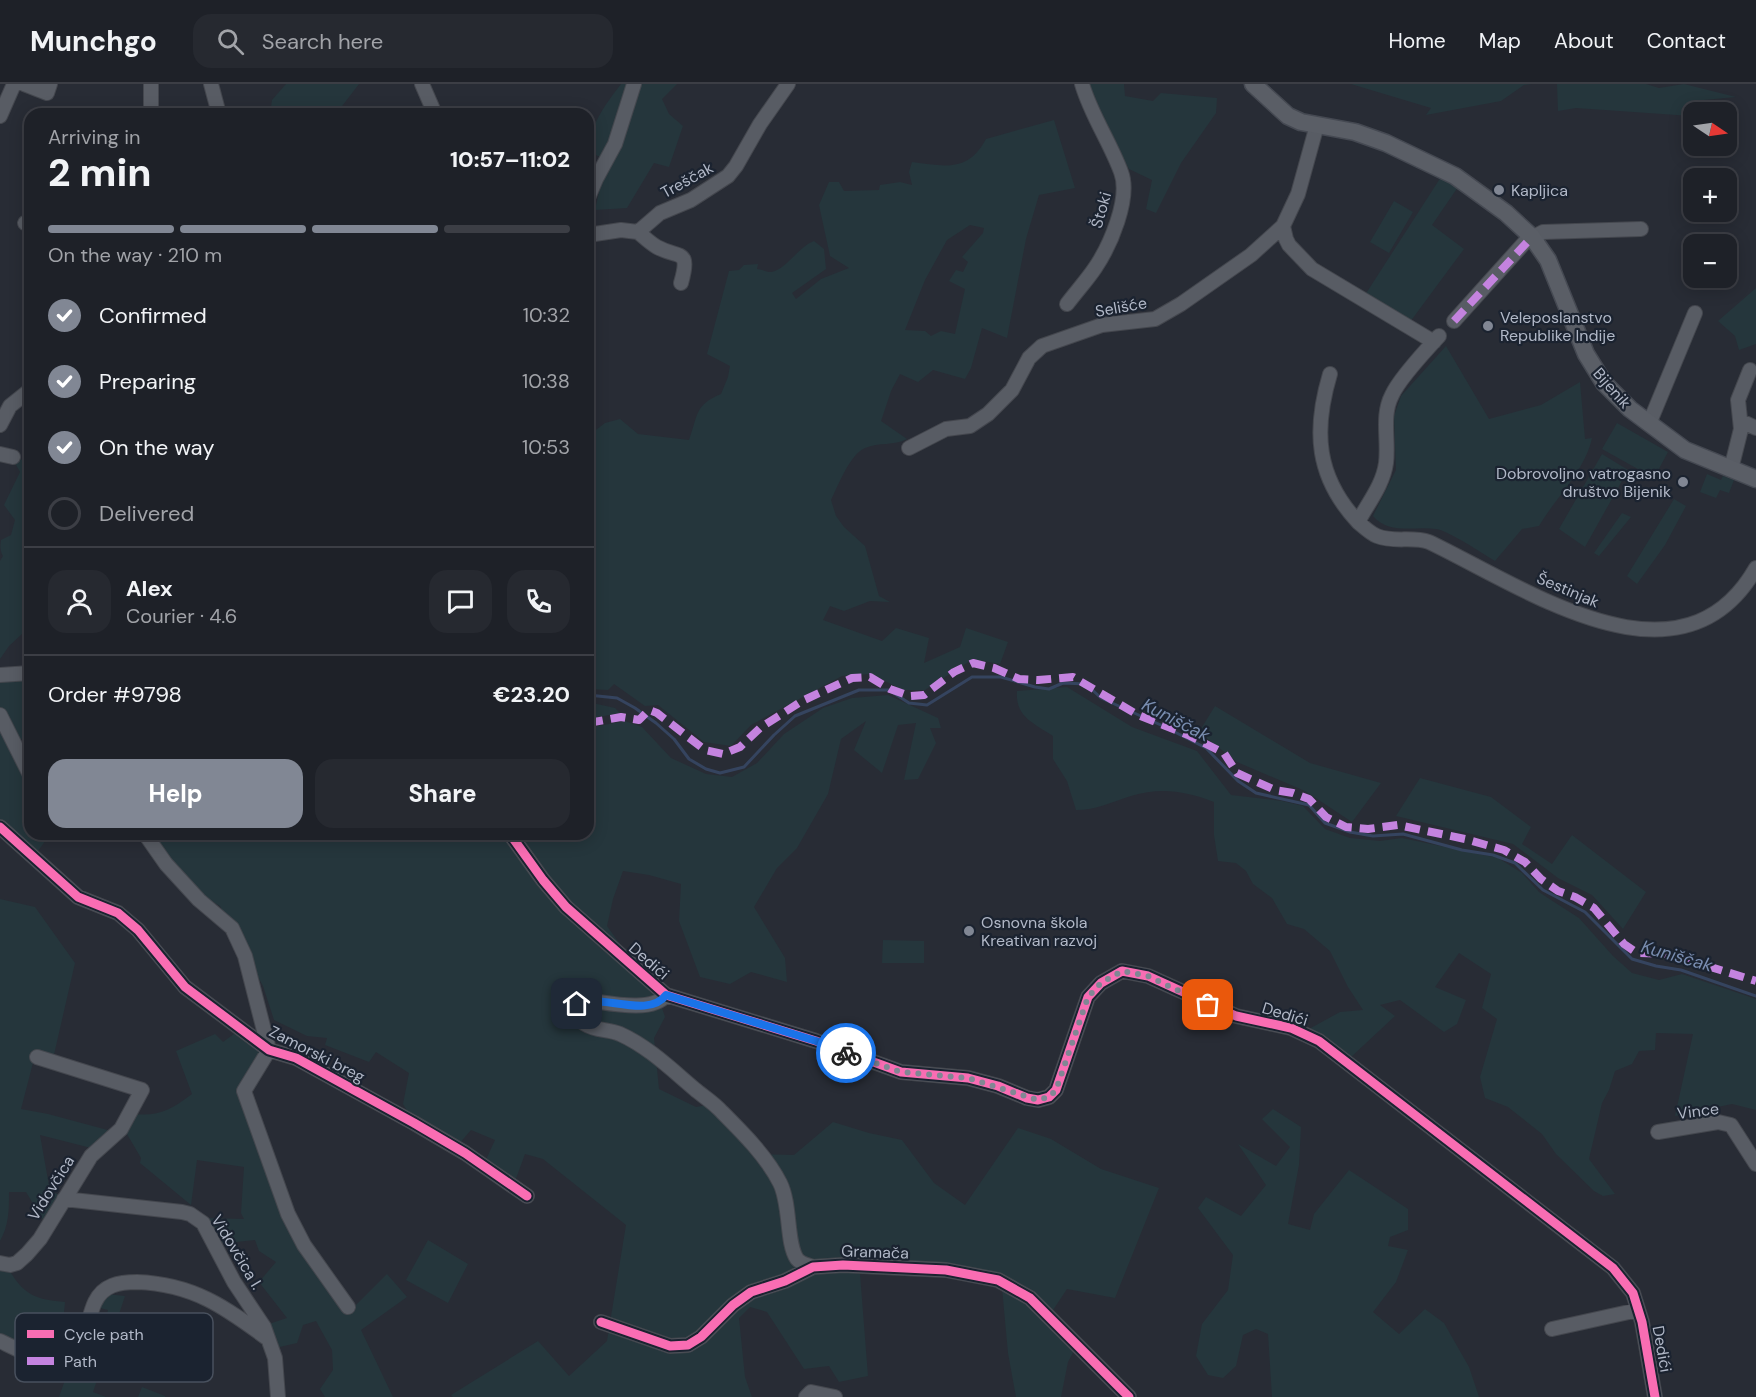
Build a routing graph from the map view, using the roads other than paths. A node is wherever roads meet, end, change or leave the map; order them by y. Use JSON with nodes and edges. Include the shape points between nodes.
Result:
{"nodes":[{"id":1,"x":14,"y":84,"type":"edge"},
{"id":2,"x":24,"y":84,"type":"edge"},
{"id":3,"x":151,"y":84,"type":"edge"},
{"id":4,"x":211,"y":84,"type":"edge"},
{"id":5,"x":422,"y":84,"type":"edge"},
{"id":6,"x":634,"y":84,"type":"edge"},
{"id":7,"x":788,"y":84,"type":"edge"},
{"id":8,"x":1082,"y":84,"type":"edge"},
{"id":9,"x":1253,"y":84,"type":"edge"},
{"id":10,"x":48,"y":89,"type":"edge"},
{"id":11,"x":151,"y":108,"type":"edge"},
{"id":12,"x":217,"y":108,"type":"edge"},
{"id":13,"x":432,"y":108,"type":"edge"},
{"id":14,"x":0,"y":116,"type":"edge"},
{"id":15,"x":1317,"y":125,"type":"junction"},
{"id":16,"x":594,"y":184,"type":"edge"},
{"id":17,"x":1283,"y":226,"type":"junction"},
{"id":18,"x":1641,"y":229,"type":"dead end"},
{"id":19,"x":638,"y":232,"type":"junction"},
{"id":20,"x":594,"y":234,"type":"edge"},
{"id":21,"x":1532,"y":237,"type":"junction"},
{"id":22,"x":681,"y":283,"type":"dead end"},
{"id":23,"x":1067,"y":304,"type":"dead end"},
{"id":24,"x":1695,"y":313,"type":"dead end"},
{"id":25,"x":1454,"y":321,"type":"dead end"},
{"id":26,"x":1750,"y":370,"type":"dead end"},
{"id":27,"x":1330,"y":374,"type":"dead end"},
{"id":28,"x":24,"y":395,"type":"edge"},
{"id":29,"x":1741,"y":421,"type":"junction"},
{"id":30,"x":1649,"y":424,"type":"junction"},
{"id":31,"x":0,"y":426,"type":"edge"},
{"id":32,"x":1756,"y":428,"type":"edge"},
{"id":33,"x":909,"y":448,"type":"dead end"},
{"id":34,"x":1731,"y":469,"type":"junction"},
{"id":35,"x":1756,"y":479,"type":"edge"},
{"id":36,"x":1358,"y":522,"type":"junction"},
{"id":37,"x":1756,"y":568,"type":"edge"},
{"id":38,"x":24,"y":673,"type":"edge"},
{"id":39,"x":0,"y":675,"type":"edge"},
{"id":40,"x":0,"y":715,"type":"edge"},
{"id":41,"x":24,"y":763,"type":"edge"},
{"id":42,"x":0,"y":827,"type":"edge"},
{"id":43,"x":149,"y":840,"type":"edge"},
{"id":44,"x":514,"y":840,"type":"edge"},
{"id":45,"x":666,"y":995,"type":"junction"},
{"id":46,"x":269,"y":1050,"type":"junction"},
{"id":47,"x":37,"y":1057,"type":"dead end"},
{"id":48,"x":1658,"y":1132,"type":"dead end"},
{"id":49,"x":1756,"y":1164,"type":"edge"},
{"id":50,"x":527,"y":1196,"type":"dead end"},
{"id":51,"x":64,"y":1198,"type":"junction"},
{"id":52,"x":0,"y":1263,"type":"edge"},
{"id":53,"x":813,"y":1267,"type":"junction"},
{"id":54,"x":348,"y":1307,"type":"dead end"},
{"id":55,"x":1638,"y":1310,"type":"junction"},
{"id":56,"x":91,"y":1313,"type":"edge"},
{"id":57,"x":601,"y":1322,"type":"dead end"},
{"id":58,"x":1552,"y":1329,"type":"dead end"},
{"id":59,"x":270,"y":1340,"type":"junction"},
{"id":60,"x":0,"y":1341,"type":"edge"},
{"id":61,"x":15,"y":1348,"type":"edge"},
{"id":62,"x":278,"y":1397,"type":"edge"},
{"id":63,"x":806,"y":1397,"type":"edge"},
{"id":64,"x":835,"y":1397,"type":"edge"},
{"id":65,"x":1129,"y":1397,"type":"edge"},
{"id":66,"x":1655,"y":1397,"type":"edge"}],
"edges":[{"from":1,"to":14,"type":"street"},
{"from":2,"to":10,"type":"street"},
{"from":3,"to":11,"type":"street"},
{"from":4,"to":12,"type":"street"},
{"from":5,"to":13,"type":"street"},
{"from":6,"to":16,"type":"street","via":[[615,144]]},
{"from":7,"to":19,"type":"street","name":"Treščak","via":[[728,176],[691,200],[660,213]]},
{"from":8,"to":23,"type":"street","name":"Štoki","via":[[1121,172],[1124,188],[1118,218],[1105,250]]},
{"from":9,"to":15,"type":"main road","name":"Bijenik","via":[[1288,116]]},
{"from":15,"to":17,"type":"street","name":"Selišće","via":[[1298,194]]},
{"from":15,"to":21,"type":"main road","name":"Bijenik","via":[[1370,136],[1455,176]]},
{"from":17,"to":33,"type":"street","name":"Selišće","via":[[1229,271],[1155,319],[1102,325],[1042,346],[1029,358],[1012,390],[988,414],[970,426],[946,429]]},
{"from":17,"to":36,"type":"street","via":[[1289,244],[1312,268],[1436,339],[1392,393],[1385,412],[1386,465]]},
{"from":18,"to":21,"type":"street","via":[[1552,231]]},
{"from":19,"to":20,"type":"street"},
{"from":19,"to":22,"type":"street","via":[[656,246],[681,257],[685,265]]},
{"from":21,"to":25,"type":"street"},
{"from":21,"to":30,"type":"main road","name":"Bijenik","via":[[1556,276],[1597,375]]},
{"from":24,"to":30,"type":"street"},
{"from":26,"to":29,"type":"street","via":[[1738,400]]},
{"from":27,"to":36,"type":"street","name":"Šestinjak","via":[[1320,414],[1323,460],[1336,495]]},
{"from":28,"to":31,"type":"street","via":[[10,406]]},
{"from":29,"to":32,"type":"street"},
{"from":29,"to":34,"type":"street"},
{"from":30,"to":34,"type":"main road","name":"Bijenik","via":[[1685,450]]},
{"from":34,"to":35,"type":"main road","name":"Bijenik"},
{"from":36,"to":37,"type":"street","name":"Šestinjak","via":[[1378,537],[1414,538],[1429,543],[1563,607],[1633,629],[1674,629],[1702,621],[1731,601]]},
{"from":38,"to":39,"type":"street"},
{"from":40,"to":41,"type":"street"},
{"from":42,"to":46,"type":"street","name":"Zamorski breg","via":[[78,897],[117,913],[138,930],[185,987]]},
{"from":43,"to":46,"type":"street","via":[[199,900],[232,928],[245,956]]},
{"from":44,"to":45,"type":"street","name":"Dedići","via":[[566,907]]},
{"from":45,"to":53,"type":"street","via":[[656,1003],[634,1005],[584,1000],[577,1004],[577,1013],[582,1023],[618,1033],[667,1064],[721,1111],[768,1163],[781,1184],[797,1259]]},
{"from":45,"to":55,"type":"street","name":"Dedići","via":[[901,1072],[968,1078],[1038,1100],[1056,1090],[1088,997],[1094,990],[1122,971],[1148,976],[1236,1016],[1291,1029],[1319,1041],[1613,1268],[1633,1293]]},
{"from":46,"to":50,"type":"street","name":"Zamorski breg","via":[[296,1058],[414,1123]]},
{"from":46,"to":54,"type":"street","via":[[244,1091],[288,1214],[304,1245]]},
{"from":47,"to":51,"type":"street","name":"Vidovčica","via":[[142,1090],[121,1129],[91,1156]]},
{"from":48,"to":49,"type":"street","name":"Vince","via":[[1728,1123]]},
{"from":51,"to":52,"type":"street","name":"Vidovčica","via":[[27,1254],[16,1263]]},
{"from":51,"to":59,"type":"street","name":"Vidovčica I.","via":[[182,1212],[198,1219]]},
{"from":53,"to":57,"type":"street","name":"Gramača","via":[[751,1292],[688,1345],[670,1346]]},
{"from":53,"to":65,"type":"street","name":"Gramača","via":[[946,1270],[998,1280],[1030,1298]]},
{"from":55,"to":58,"type":"street"},
{"from":55,"to":66,"type":"street","name":"Dedići"},
{"from":56,"to":59,"type":"street","via":[[100,1294],[112,1285],[165,1285],[195,1293]]},
{"from":59,"to":62,"type":"street","name":"Vidovčica I."},
{"from":60,"to":61,"type":"street"},
{"from":63,"to":64,"type":"street","via":[[814,1392]]}]}
